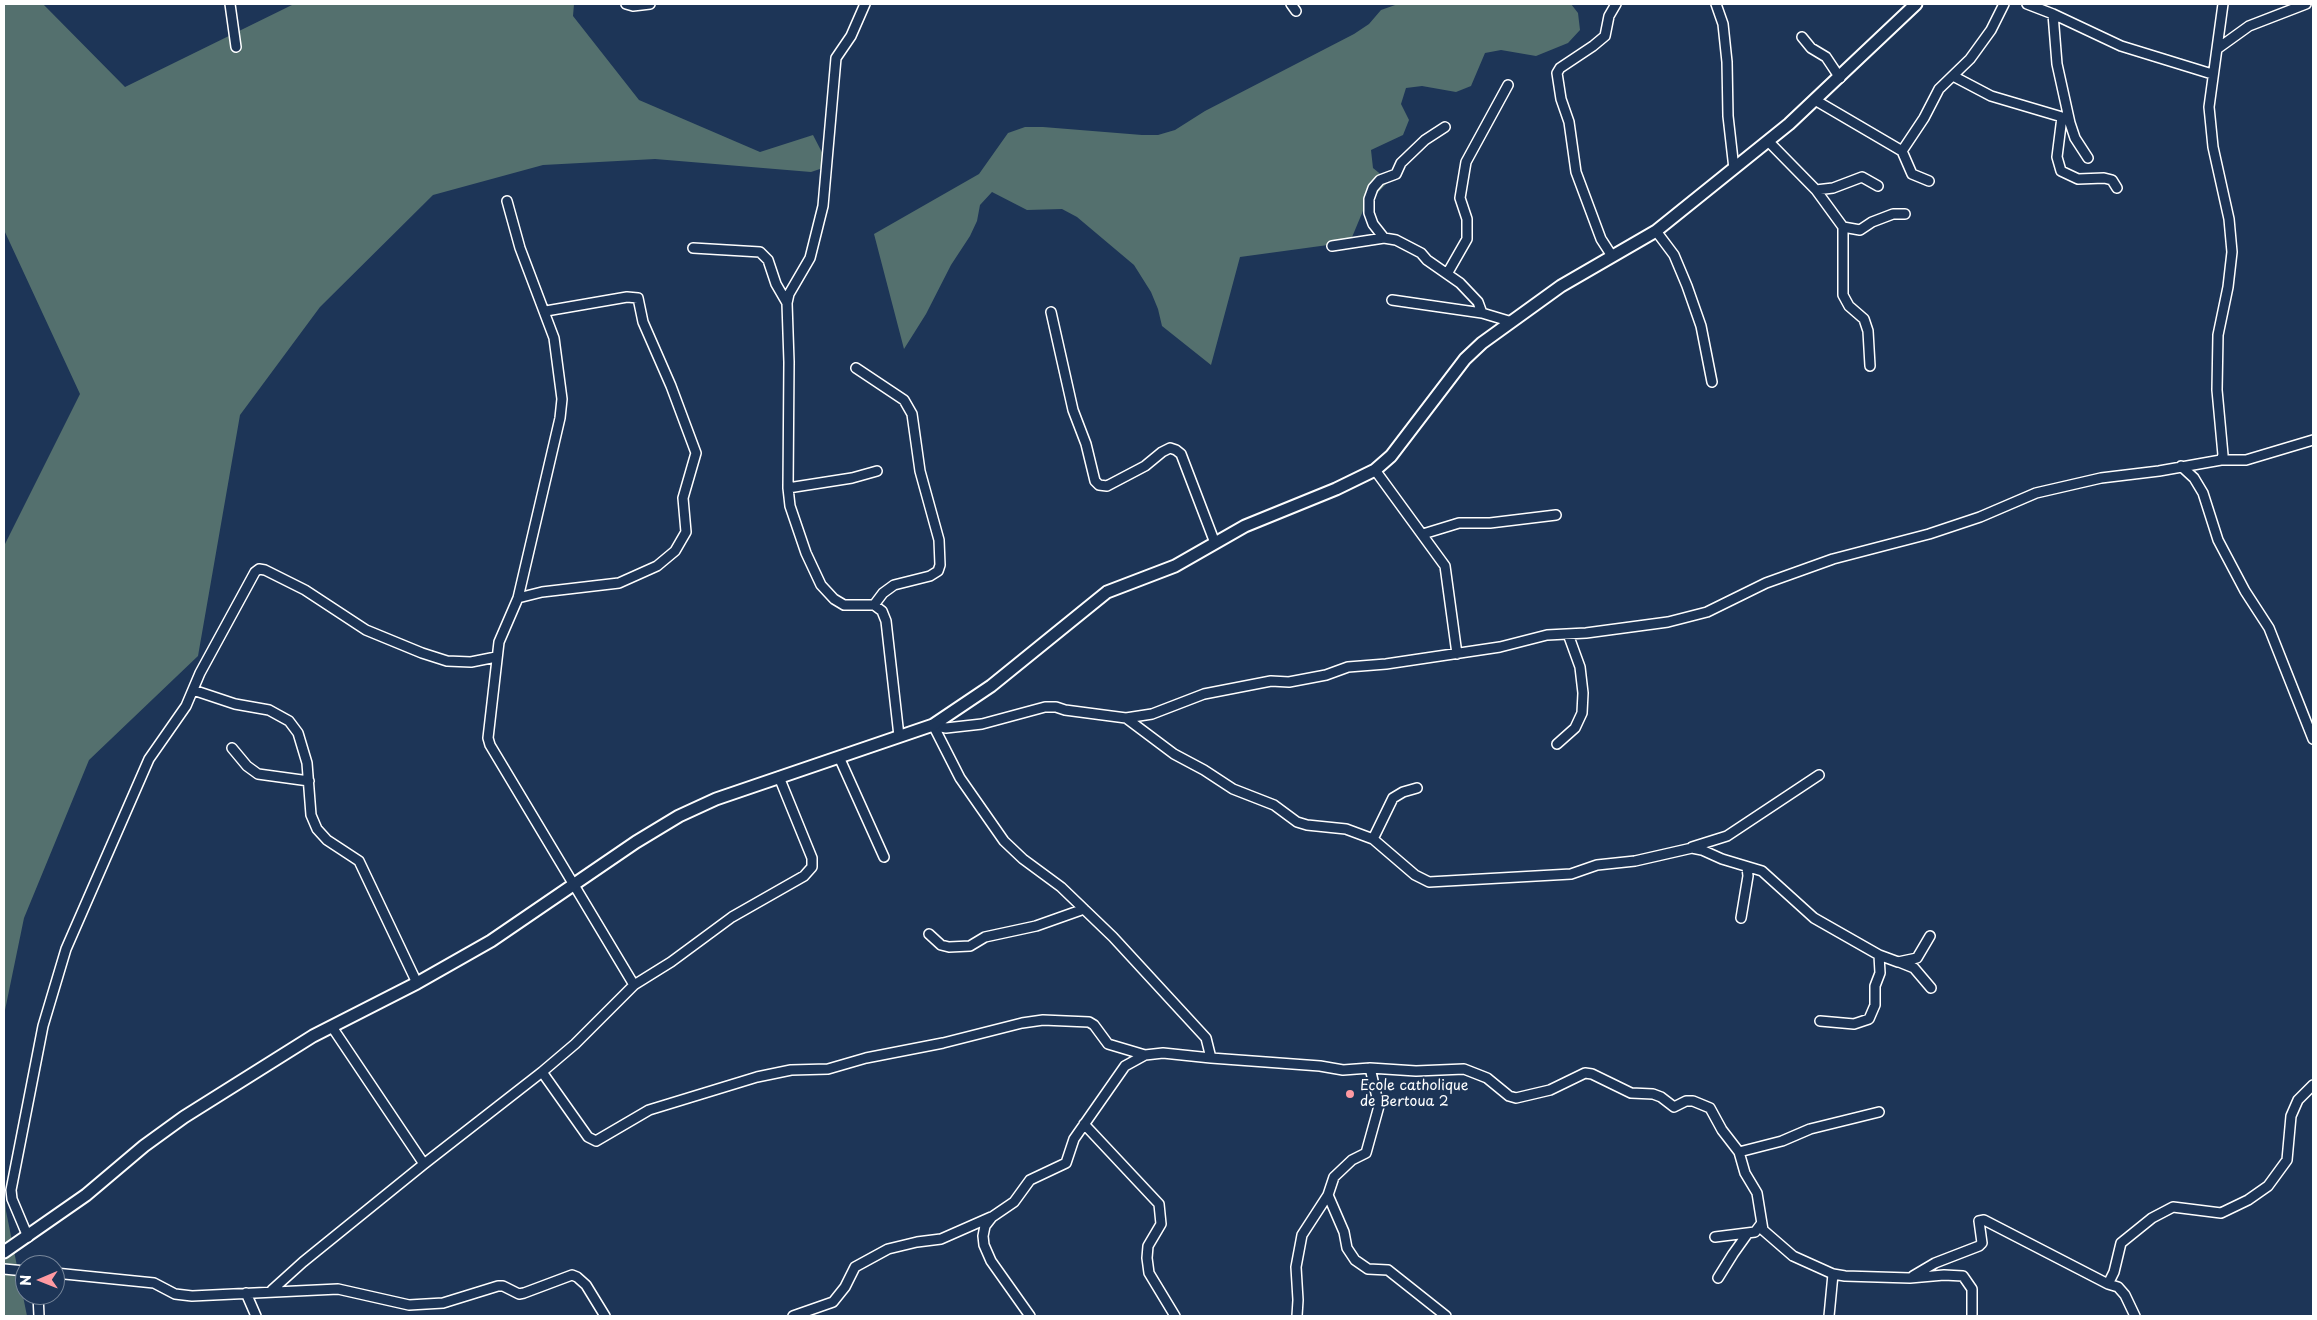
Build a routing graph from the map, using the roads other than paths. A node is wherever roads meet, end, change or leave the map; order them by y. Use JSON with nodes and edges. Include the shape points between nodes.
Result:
{"nodes":[{"id":1,"x":230,"y":4,"type":"edge"},
{"id":2,"x":626,"y":4,"type":"edge"},
{"id":3,"x":650,"y":4,"type":"edge"},
{"id":4,"x":865,"y":4,"type":"edge"},
{"id":5,"x":1616,"y":4,"type":"edge"},
{"id":6,"x":1716,"y":4,"type":"edge"},
{"id":7,"x":1916,"y":4,"type":"edge"},
{"id":8,"x":2004,"y":4,"type":"edge"},
{"id":9,"x":2027,"y":4,"type":"edge"},
{"id":10,"x":2222,"y":4,"type":"edge"},
{"id":11,"x":2306,"y":4,"type":"edge"},
{"id":12,"x":2053,"y":14,"type":"junction"},
{"id":13,"x":1802,"y":37,"type":"dead end"},
{"id":14,"x":236,"y":47,"type":"dead end"},
{"id":15,"x":2217,"y":49,"type":"junction"},
{"id":16,"x":2212,"y":74,"type":"junction"},
{"id":17,"x":1953,"y":76,"type":"junction"},
{"id":18,"x":1840,"y":78,"type":"junction"},
{"id":19,"x":1508,"y":85,"type":"dead end"},
{"id":20,"x":1815,"y":100,"type":"junction"},
{"id":21,"x":1445,"y":127,"type":"dead end"},
{"id":22,"x":1768,"y":141,"type":"junction"},
{"id":23,"x":1902,"y":151,"type":"junction"},
{"id":24,"x":2088,"y":158,"type":"dead end"},
{"id":25,"x":1734,"y":169,"type":"junction"},
{"id":26,"x":1929,"y":181,"type":"dead end"},
{"id":27,"x":1878,"y":186,"type":"dead end"},
{"id":28,"x":2117,"y":188,"type":"dead end"},
{"id":29,"x":1816,"y":190,"type":"junction"},
{"id":30,"x":507,"y":201,"type":"dead end"},
{"id":31,"x":1906,"y":214,"type":"dead end"},
{"id":32,"x":1843,"y":227,"type":"junction"},
{"id":33,"x":1656,"y":231,"type":"junction"},
{"id":34,"x":1384,"y":238,"type":"junction"},
{"id":35,"x":1332,"y":246,"type":"dead end"},
{"id":36,"x":694,"y":248,"type":"dead end"},
{"id":37,"x":1612,"y":256,"type":"junction"},
{"id":38,"x":1447,"y":274,"type":"junction"},
{"id":39,"x":1392,"y":300,"type":"dead end"},
{"id":40,"x":786,"y":304,"type":"junction"},
{"id":41,"x":546,"y":311,"type":"junction"},
{"id":42,"x":1051,"y":312,"type":"dead end"},
{"id":43,"x":1482,"y":313,"type":"junction"},
{"id":44,"x":1512,"y":322,"type":"junction"},
{"id":45,"x":1870,"y":366,"type":"dead end"},
{"id":46,"x":856,"y":368,"type":"dead end"},
{"id":47,"x":1712,"y":382,"type":"dead end"},
{"id":48,"x":2313,"y":440,"type":"edge"},
{"id":49,"x":2222,"y":460,"type":"junction"},
{"id":50,"x":2181,"y":466,"type":"junction"},
{"id":51,"x":1375,"y":470,"type":"junction"},
{"id":52,"x":877,"y":471,"type":"dead end"},
{"id":53,"x":788,"y":488,"type":"junction"},
{"id":54,"x":1556,"y":515,"type":"dead end"},
{"id":55,"x":1423,"y":534,"type":"junction"},
{"id":56,"x":1215,"y":543,"type":"junction"},
{"id":57,"x":518,"y":598,"type":"junction"},
{"id":58,"x":874,"y":606,"type":"junction"},
{"id":59,"x":1568,"y":634,"type":"junction"},
{"id":60,"x":1457,"y":654,"type":"junction"},
{"id":61,"x":496,"y":656,"type":"junction"},
{"id":62,"x":193,"y":690,"type":"junction"},
{"id":63,"x":1126,"y":718,"type":"junction"},
{"id":64,"x":933,"y":725,"type":"junction"},
{"id":65,"x":899,"y":736,"type":"junction"},
{"id":66,"x":2313,"y":739,"type":"edge"},
{"id":67,"x":1557,"y":744,"type":"dead end"},
{"id":68,"x":232,"y":748,"type":"dead end"},
{"id":69,"x":839,"y":757,"type":"junction"},
{"id":70,"x":1819,"y":775,"type":"dead end"},
{"id":71,"x":779,"y":777,"type":"junction"},
{"id":72,"x":309,"y":781,"type":"junction"},
{"id":73,"x":1417,"y":788,"type":"dead end"},
{"id":74,"x":1373,"y":840,"type":"junction"},
{"id":75,"x":1692,"y":848,"type":"junction"},
{"id":76,"x":884,"y":857,"type":"dead end"},
{"id":77,"x":1747,"y":867,"type":"junction"},
{"id":78,"x":574,"y":886,"type":"junction"},
{"id":79,"x":1084,"y":909,"type":"junction"},
{"id":80,"x":1741,"y":918,"type":"dead end"},
{"id":81,"x":930,"y":934,"type":"dead end"},
{"id":82,"x":1930,"y":936,"type":"dead end"},
{"id":83,"x":1878,"y":955,"type":"junction"},
{"id":84,"x":1898,"y":962,"type":"junction"},
{"id":85,"x":418,"y":983,"type":"junction"},
{"id":86,"x":634,"y":985,"type":"junction"},
{"id":87,"x":1931,"y":988,"type":"dead end"},
{"id":88,"x":1820,"y":1021,"type":"dead end"},
{"id":89,"x":332,"y":1027,"type":"junction"},
{"id":90,"x":1145,"y":1055,"type":"junction"},
{"id":91,"x":1212,"y":1058,"type":"junction"},
{"id":92,"x":1370,"y":1068,"type":"junction"},
{"id":93,"x":542,"y":1072,"type":"junction"},
{"id":94,"x":2313,"y":1085,"type":"edge"},
{"id":95,"x":1878,"y":1112,"type":"dead end"},
{"id":96,"x":1084,"y":1124,"type":"junction"},
{"id":97,"x":1739,"y":1152,"type":"junction"},
{"id":98,"x":424,"y":1164,"type":"junction"},
{"id":99,"x":1328,"y":1195,"type":"junction"},
{"id":100,"x":992,"y":1217,"type":"junction"},
{"id":101,"x":1761,"y":1224,"type":"junction"},
{"id":102,"x":1748,"y":1234,"type":"junction"},
{"id":103,"x":1715,"y":1236,"type":"dead end"},
{"id":104,"x":28,"y":1237,"type":"junction"},
{"id":105,"x":4,"y":1252,"type":"edge"},
{"id":106,"x":65,"y":1274,"type":"edge"},
{"id":107,"x":1833,"y":1274,"type":"junction"},
{"id":108,"x":1718,"y":1278,"type":"dead end"},
{"id":109,"x":1910,"y":1278,"type":"junction"},
{"id":110,"x":2108,"y":1284,"type":"junction"},
{"id":111,"x":272,"y":1290,"type":"junction"},
{"id":112,"x":246,"y":1293,"type":"junction"},
{"id":113,"x":256,"y":1316,"type":"edge"},
{"id":114,"x":605,"y":1316,"type":"edge"},
{"id":115,"x":793,"y":1316,"type":"edge"},
{"id":116,"x":1030,"y":1316,"type":"edge"},
{"id":117,"x":1175,"y":1316,"type":"edge"},
{"id":118,"x":1297,"y":1316,"type":"edge"},
{"id":119,"x":1446,"y":1316,"type":"edge"},
{"id":120,"x":1829,"y":1316,"type":"edge"},
{"id":121,"x":1972,"y":1316,"type":"edge"},
{"id":122,"x":2135,"y":1316,"type":"edge"}],
"edges":[{"from":1,"to":14,"type":"street"},
{"from":2,"to":3,"type":"street"},
{"from":4,"to":40,"type":"street","via":[[851,36],[836,58],[823,206],[810,258]]},
{"from":5,"to":37,"type":"street","via":[[1609,16],[1605,36],[1557,73],[1569,122],[1576,172],[1601,239]]},
{"from":6,"to":25,"type":"street","via":[[1727,62],[1728,116]]},
{"from":7,"to":18,"type":"street"},
{"from":8,"to":17,"type":"street","via":[[1992,30]]},
{"from":9,"to":12,"type":"street"},
{"from":10,"to":15,"type":"street"},
{"from":11,"to":15,"type":"street","via":[[2249,26]]},
{"from":12,"to":16,"type":"street","via":[[2121,46]]},
{"from":12,"to":24,"type":"street","via":[[2057,64],[2070,122],[2075,138]]},
{"from":13,"to":18,"type":"street","via":[[1811,48],[1826,56]]},
{"from":15,"to":16,"type":"street"},
{"from":16,"to":49,"type":"street","via":[[2209,108],[2213,147],[2229,219],[2232,252],[2218,335],[2217,390]]},
{"from":17,"to":23,"type":"street","via":[[1939,89]]},
{"from":17,"to":28,"type":"street","via":[[1991,96],[2062,116],[2057,157],[2061,171],[2078,179],[2112,180]]},
{"from":18,"to":20,"type":"street"},
{"from":19,"to":38,"type":"street","via":[[1466,162],[1460,198],[1467,219],[1467,238]]},
{"from":20,"to":22,"type":"street"},
{"from":20,"to":23,"type":"street"},
{"from":21,"to":34,"type":"street","via":[[1425,140],[1402,163],[1396,174],[1380,180],[1373,188],[1369,213]]},
{"from":22,"to":25,"type":"street"},
{"from":22,"to":29,"type":"street"},
{"from":23,"to":26,"type":"street","via":[[1912,174]]},
{"from":25,"to":33,"type":"street"},
{"from":27,"to":29,"type":"street","via":[[1862,177],[1833,188]]},
{"from":29,"to":32,"type":"street"},
{"from":30,"to":41,"type":"street","via":[[520,248]]},
{"from":31,"to":32,"type":"street","via":[[1893,214],[1860,230]]},
{"from":32,"to":45,"type":"street","via":[[1843,296],[1864,319]]},
{"from":33,"to":37,"type":"street"},
{"from":33,"to":47,"type":"street","via":[[1674,255],[1702,326]]},
{"from":34,"to":35,"type":"street"},
{"from":34,"to":38,"type":"street","via":[[1396,240],[1421,253]]},
{"from":36,"to":40,"type":"street","via":[[760,252],[768,260]]},
{"from":37,"to":44,"type":"street","via":[[1561,286]]},
{"from":38,"to":43,"type":"street","via":[[1478,302]]},
{"from":39,"to":43,"type":"street"},
{"from":40,"to":53,"type":"street"},
{"from":41,"to":57,"type":"street","via":[[554,338],[562,399]]},
{"from":41,"to":57,"type":"street","via":[[627,297],[638,298],[642,322],[696,453],[683,498],[686,532],[675,551],[657,566],[620,584],[542,592]]},
{"from":42,"to":56,"type":"street","via":[[1073,410],[1095,481],[1107,486],[1145,466],[1162,452],[1170,448],[1176,450],[1182,454]]},
{"from":43,"to":44,"type":"street"},
{"from":44,"to":51,"type":"street","via":[[1465,359],[1391,456]]},
{"from":46,"to":58,"type":"street","via":[[904,400],[912,414],[920,471],[939,540],[938,571],[894,585]]},
{"from":48,"to":49,"type":"street","via":[[2246,460]]},
{"from":49,"to":50,"type":"street"},
{"from":50,"to":59,"type":"street","via":[[2101,478],[2036,493],[1980,517],[1833,559],[1766,583],[1707,612],[1668,622]]},
{"from":50,"to":66,"type":"street","via":[[2203,493],[2218,540],[2269,628]]},
{"from":51,"to":55,"type":"street"},
{"from":51,"to":56,"type":"street","via":[[1336,490],[1245,526]]},
{"from":52,"to":53,"type":"street"},
{"from":53,"to":58,"type":"street","via":[[790,506],[821,585],[844,605]]},
{"from":54,"to":55,"type":"street","via":[[1490,523],[1459,522]]},
{"from":55,"to":60,"type":"street","via":[[1446,566]]},
{"from":56,"to":64,"type":"street","via":[[1175,566],[1107,592],[991,686]]},
{"from":57,"to":61,"type":"street"},
{"from":58,"to":65,"type":"street","via":[[882,611],[886,621]]},
{"from":59,"to":60,"type":"street","via":[[1547,635]]},
{"from":59,"to":67,"type":"street","via":[[1580,667],[1582,713],[1575,728]]},
{"from":60,"to":63,"type":"street","via":[[1348,667],[1289,682],[1271,680],[1204,694],[1152,714]]},
{"from":61,"to":62,"type":"street","via":[[471,662],[447,661],[422,653],[366,630],[305,590],[265,570],[258,570]]},
{"from":61,"to":78,"type":"street","via":[[488,726],[490,745]]},
{"from":62,"to":72,"type":"street","via":[[235,704],[269,710],[289,721],[298,733]]},
{"from":62,"to":104,"type":"street","via":[[186,706],[149,759],[66,948],[50,997],[11,1190]]},
{"from":63,"to":64,"type":"street","via":[[1045,707],[982,724],[946,728]]},
{"from":63,"to":74,"type":"street","via":[[1174,754],[1233,789],[1274,805],[1297,822],[1346,828]]},
{"from":64,"to":65,"type":"street"},
{"from":64,"to":79,"type":"street","via":[[960,778],[1004,841]]},
{"from":65,"to":69,"type":"street"},
{"from":68,"to":72,"type":"street","via":[[258,774]]},
{"from":69,"to":71,"type":"street"},
{"from":69,"to":76,"type":"street"},
{"from":70,"to":75,"type":"street","via":[[1727,836]]},
{"from":71,"to":78,"type":"street","via":[[679,816]]},
{"from":71,"to":86,"type":"street","via":[[812,858],[812,867],[804,876],[732,917]]},
{"from":72,"to":85,"type":"street","via":[[311,815],[316,829],[359,861]]},
{"from":73,"to":74,"type":"street","via":[[1393,798]]},
{"from":74,"to":75,"type":"street","via":[[1429,882],[1571,874],[1597,865]]},
{"from":75,"to":77,"type":"street"},
{"from":77,"to":80,"type":"street"},
{"from":77,"to":83,"type":"street","via":[[1762,871],[1814,918]]},
{"from":78,"to":85,"type":"street","via":[[492,941]]},
{"from":78,"to":86,"type":"street"},
{"from":79,"to":81,"type":"street","via":[[1036,926],[985,937],[970,946],[941,945]]},
{"from":79,"to":91,"type":"street","via":[[1206,1038]]},
{"from":82,"to":84,"type":"street","via":[[1917,958]]},
{"from":83,"to":84,"type":"street"},
{"from":83,"to":88,"type":"street","via":[[1880,974],[1875,986],[1875,1005],[1869,1018],[1854,1024]]},
{"from":84,"to":87,"type":"street","via":[[1914,968]]},
{"from":85,"to":89,"type":"street"},
{"from":86,"to":93,"type":"street"},
{"from":89,"to":98,"type":"street"},
{"from":89,"to":104,"type":"street","via":[[184,1117]]},
{"from":90,"to":91,"type":"street","via":[[1163,1053]]},
{"from":90,"to":93,"type":"street","via":[[1108,1044],[1089,1022],[1043,1020],[1022,1023],[828,1069],[792,1070],[757,1077],[649,1110],[596,1141],[588,1137]]},
{"from":90,"to":96,"type":"street","via":[[1125,1066]]},
{"from":91,"to":92,"type":"street","via":[[1343,1070]]},
{"from":92,"to":97,"type":"street","via":[[1416,1071],[1464,1069],[1487,1078],[1516,1098],[1550,1090],[1578,1076],[1592,1074],[1624,1091],[1661,1097],[1674,1106],[1686,1101],[1707,1106]]},
{"from":92,"to":99,"type":"street","via":[[1379,1106],[1366,1153],[1352,1160],[1334,1177]]},
{"from":93,"to":98,"type":"street"},
{"from":94,"to":110,"type":"street","via":[[2298,1100],[2291,1116],[2286,1160],[2268,1186],[2221,1213],[2173,1208],[2152,1218],[2121,1243]]},
{"from":95,"to":97,"type":"street"},
{"from":96,"to":100,"type":"street","via":[[1074,1138],[1066,1163],[1030,1180],[1014,1202]]},
{"from":96,"to":117,"type":"street","via":[[1160,1204],[1161,1224],[1148,1246],[1149,1273]]},
{"from":97,"to":101,"type":"street","via":[[1745,1173],[1757,1193]]},
{"from":98,"to":111,"type":"street"},
{"from":99,"to":118,"type":"street","via":[[1302,1235],[1296,1267]]},
{"from":99,"to":119,"type":"street","via":[[1344,1232],[1347,1248],[1355,1260],[1368,1269],[1388,1270]]},
{"from":100,"to":115,"type":"street","via":[[941,1239],[888,1249],[855,1267],[833,1302]]},
{"from":100,"to":116,"type":"street","via":[[982,1236],[984,1245]]},
{"from":101,"to":102,"type":"street","via":[[1755,1232]]},
{"from":101,"to":107,"type":"street","via":[[1765,1233],[1793,1256]]},
{"from":102,"to":103,"type":"street"},
{"from":102,"to":108,"type":"street"},
{"from":104,"to":105,"type":"street"},
{"from":106,"to":112,"type":"street","via":[[154,1283],[175,1294],[192,1296]]},
{"from":107,"to":109,"type":"street"},
{"from":107,"to":120,"type":"street"},
{"from":109,"to":110,"type":"street","via":[[1935,1263],[1979,1246],[1982,1243],[1979,1221],[1984,1220]]},
{"from":109,"to":121,"type":"street","via":[[1963,1276],[1972,1289]]},
{"from":110,"to":122,"type":"street","via":[[2118,1287],[2125,1295]]},
{"from":111,"to":112,"type":"street"},
{"from":111,"to":114,"type":"street","via":[[338,1289],[409,1305],[432,1305],[498,1286],[524,1293],[572,1275],[586,1285]]},
{"from":112,"to":113,"type":"street"}]}
